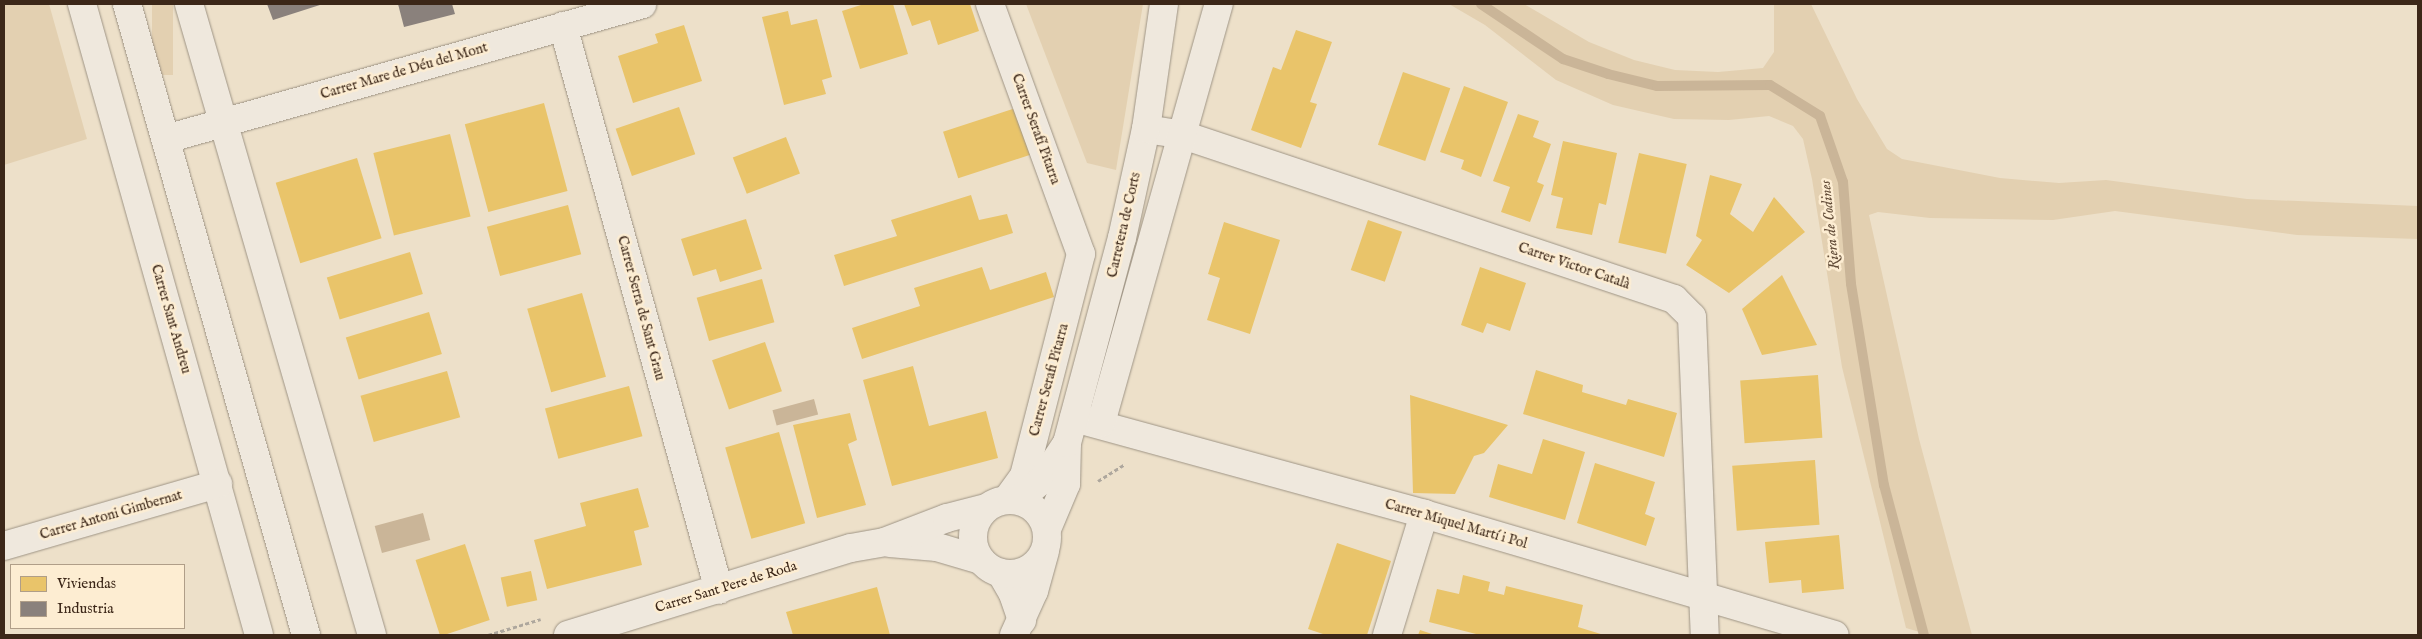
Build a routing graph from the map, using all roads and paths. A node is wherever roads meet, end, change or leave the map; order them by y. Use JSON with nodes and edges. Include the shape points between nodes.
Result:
{"nodes":[{"id":1,"x":82,"y":4,"type":"edge"},
{"id":2,"x":128,"y":4,"type":"edge"},
{"id":3,"x":188,"y":4,"type":"edge"},
{"id":4,"x":642,"y":4,"type":"edge"},
{"id":5,"x":990,"y":4,"type":"edge"},
{"id":6,"x":1164,"y":4,"type":"edge"},
{"id":7,"x":1219,"y":4,"type":"edge"},
{"id":8,"x":564,"y":26,"type":"junction"},
{"id":9,"x":223,"y":123,"type":"junction"},
{"id":10,"x":1146,"y":129,"type":"junction"},
{"id":11,"x":1184,"y":134,"type":"junction"},
{"id":12,"x":166,"y":139,"type":"junction"},
{"id":13,"x":1082,"y":254,"type":"joint"},
{"id":14,"x":1101,"y":423,"type":"junction"},
{"id":15,"x":1071,"y":431,"type":"junction"},
{"id":16,"x":1130,"y":461,"type":"dead end"},
{"id":17,"x":218,"y":484,"type":"junction"},
{"id":18,"x":1066,"y":484,"type":"junction"},
{"id":19,"x":1004,"y":502,"type":"junction"},
{"id":20,"x":1424,"y":514,"type":"junction"},
{"id":21,"x":1046,"y":540,"type":"junction"},
{"id":22,"x":884,"y":542,"type":"junction"},
{"id":23,"x":4,"y":546,"type":"edge"},
{"id":24,"x":991,"y":566,"type":"junction"},
{"id":25,"x":719,"y":590,"type":"junction"},
{"id":26,"x":1706,"y":597,"type":"junction"},
{"id":27,"x":1018,"y":628,"type":"edge"},
{"id":28,"x":259,"y":635,"type":"edge"},
{"id":29,"x":306,"y":635,"type":"edge"},
{"id":30,"x":372,"y":635,"type":"edge"},
{"id":31,"x":568,"y":635,"type":"edge"},
{"id":32,"x":1387,"y":635,"type":"edge"},
{"id":33,"x":1705,"y":635,"type":"edge"},
{"id":34,"x":1835,"y":635,"type":"edge"}],
"edges":[{"from":1,"to":17,"type":"street","name":"Carrer Sant Andreu"},
{"from":2,"to":12,"type":"street"},
{"from":3,"to":9,"type":"street"},
{"from":4,"to":8,"type":"street","name":"Carrer Mare de Déu del Mont"},
{"from":5,"to":13,"type":"street","name":"Carrer Serafí Pitarra"},
{"from":6,"to":10,"type":"street","name":"Carretera de Corts"},
{"from":7,"to":11,"type":"street","name":"Carretera de Corts"},
{"from":8,"to":9,"type":"street","name":"Carrer Mare de Déu del Mont"},
{"from":8,"to":25,"type":"street","name":"Carrer Serra de Sant Grau"},
{"from":9,"to":12,"type":"street","name":"Carrer Mare de Déu del Mont"},
{"from":9,"to":30,"type":"street"},
{"from":10,"to":11,"type":"street","name":"Carrer Victor Català"},
{"from":10,"to":15,"type":"street","name":"Carretera de Corts","via":[[1122,238]]},
{"from":11,"to":14,"type":"street","name":"Carretera de Corts","via":[[1161,202]]},
{"from":11,"to":26,"type":"street","name":"Carrer Victor Català","via":[[1674,299],[1692,317]]},
{"from":12,"to":29,"type":"street"},
{"from":13,"to":19,"type":"street","name":"Carrer Serafi Pitarra","via":[[1024,476]]},
{"from":14,"to":15,"type":"street","name":"Carrer Miquel Martí i Pol"},
{"from":14,"to":20,"type":"street","name":"Carrer Miquel Martí i Pol"},
{"from":15,"to":18,"type":"street","name":"Carretera de Corts"},
{"from":15,"to":19,"type":"street","name":"Carretera de Corts","via":[[1043,479]]},
{"from":16,"to":18,"type":"path","via":[[1085,489]]},
{"from":17,"to":23,"type":"street","name":"Carrer Antoni Gimbernat"},
{"from":17,"to":28,"type":"street","name":"Carrer Sant Andreu"},
{"from":18,"to":21,"type":"street","name":"Carretera de Corts"},
{"from":19,"to":21,"type":"street","via":[[1034,508]]},
{"from":19,"to":22,"type":"street","name":"Carrer Sant Pere de Roda","via":[[947,518]]},
{"from":19,"to":24,"type":"street","via":[[977,519],[973,533],[975,547]]},
{"from":20,"to":26,"type":"street","name":"Carrer Miquel Martí i Pol"},
{"from":20,"to":32,"type":"street"},
{"from":21,"to":24,"type":"street","via":[[1027,570],[1015,574]]},
{"from":21,"to":27,"type":"street","name":"Carretera de Corts"},
{"from":22,"to":24,"type":"street","name":"Carrer Sant Pere de Roda","via":[[937,547]]},
{"from":22,"to":25,"type":"street","name":"Carrer Sant Pere de Roda","via":[[850,548]]},
{"from":24,"to":27,"type":"street","name":"Carretera de Corts","via":[[1013,594]]},
{"from":25,"to":31,"type":"street","name":"Carrer Sant Pere de Roda"},
{"from":26,"to":33,"type":"street","name":"Carrer Victor Català"},
{"from":26,"to":34,"type":"street","name":"Carrer Miquel Martí i Pol"}]}
